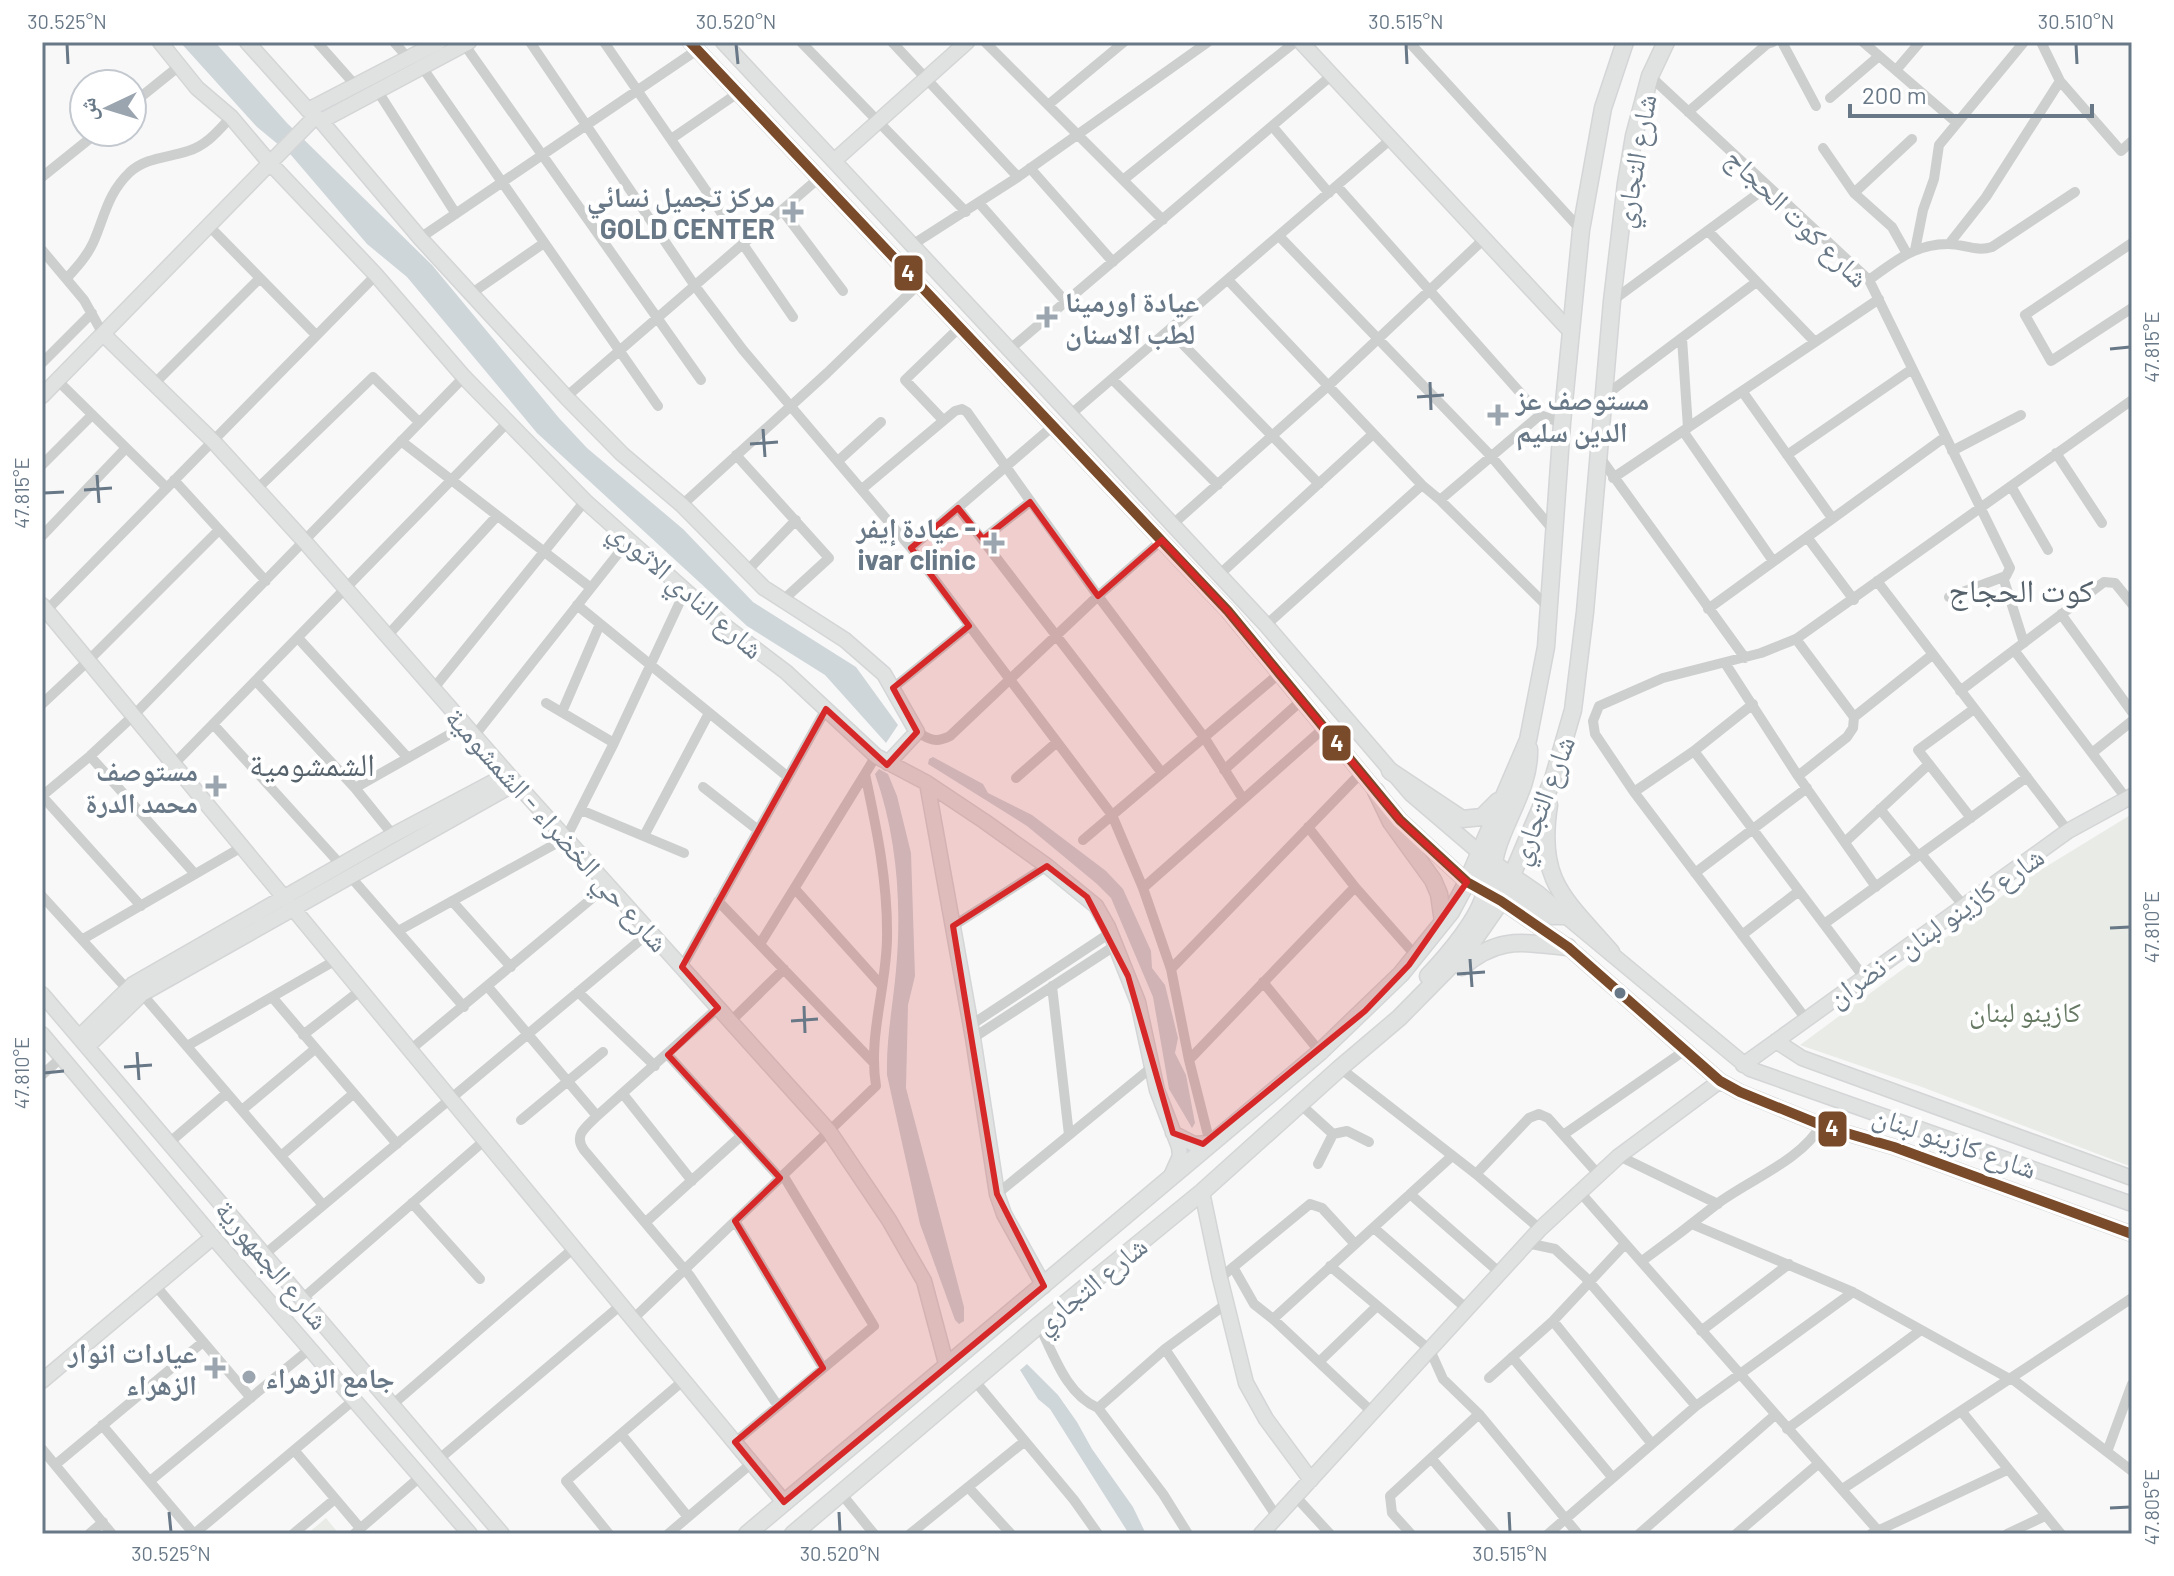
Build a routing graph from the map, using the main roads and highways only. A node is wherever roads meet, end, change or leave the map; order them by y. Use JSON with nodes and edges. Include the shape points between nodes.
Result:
{"nodes":[{"id":1,"x":1625,"y":42,"type":"edge"},
{"id":2,"x":1666,"y":42,"type":"edge"},
{"id":3,"x":1528,"y":740,"type":"junction"},
{"id":4,"x":1390,"y":771,"type":"road end"},
{"id":5,"x":1553,"y":779,"type":"junction"},
{"id":6,"x":1376,"y":791,"type":"road end"},
{"id":7,"x":1505,"y":794,"type":"junction"},
{"id":8,"x":1487,"y":858,"type":"junction"},
{"id":9,"x":1467,"y":882,"type":"junction"},
{"id":10,"x":1498,"y":886,"type":"junction"},
{"id":11,"x":1564,"y":916,"type":"road end"},
{"id":12,"x":1443,"y":922,"type":"junction"},
{"id":13,"x":1568,"y":947,"type":"road end"},
{"id":14,"x":1611,"y":952,"type":"road end"},
{"id":15,"x":1419,"y":999,"type":"junction"},
{"id":16,"x":1399,"y":1018,"type":"junction"},
{"id":17,"x":747,"y":1534,"type":"edge"},
{"id":18,"x":793,"y":1534,"type":"edge"}],
"edges":[{"from":1,"to":3,"type":"main road","name":"شارع التجاري","via":[[1603,108],[1581,230],[1550,609]]},
{"from":2,"to":5,"type":"main road","name":"شارع التجاري","via":[[1650,76],[1626,183],[1573,710]]},
{"from":3,"to":7,"type":"main road","name":"شارع التجاري"},
{"from":3,"to":8,"type":"main road","via":[[1526,780]]},
{"from":4,"to":7,"type":"main road","via":[[1462,819],[1482,817]]},
{"from":5,"to":10,"type":"main road","name":"شارع التجاري"},
{"from":5,"to":14,"type":"main road","via":[[1545,833],[1549,869],[1565,900]]},
{"from":6,"to":12,"type":"main road","via":[[1391,822],[1433,880]]},
{"from":7,"to":8,"type":"main road","name":"شارع التجاري"},
{"from":8,"to":9,"type":"main road","name":"شارع التجاري"},
{"from":8,"to":10,"type":"main road"},
{"from":9,"to":10,"type":"main road"},
{"from":9,"to":12,"type":"main road","name":"شارع التجاري"},
{"from":10,"to":11,"type":"main road","via":[[1552,916]]},
{"from":10,"to":15,"type":"main road","name":"شارع التجاري","via":[[1469,947]]},
{"from":10,"to":16,"type":"main road","via":[[1408,998]]},
{"from":12,"to":17,"type":"main road","name":"شارع التجاري","via":[[1365,1011],[1320,1052]]},
{"from":13,"to":15,"type":"main road","via":[[1491,947]]},
{"from":15,"to":16,"type":"main road","name":"شارع التجاري"},
{"from":16,"to":18,"type":"main road","name":"شارع التجاري","via":[[1202,1192]]}]}
